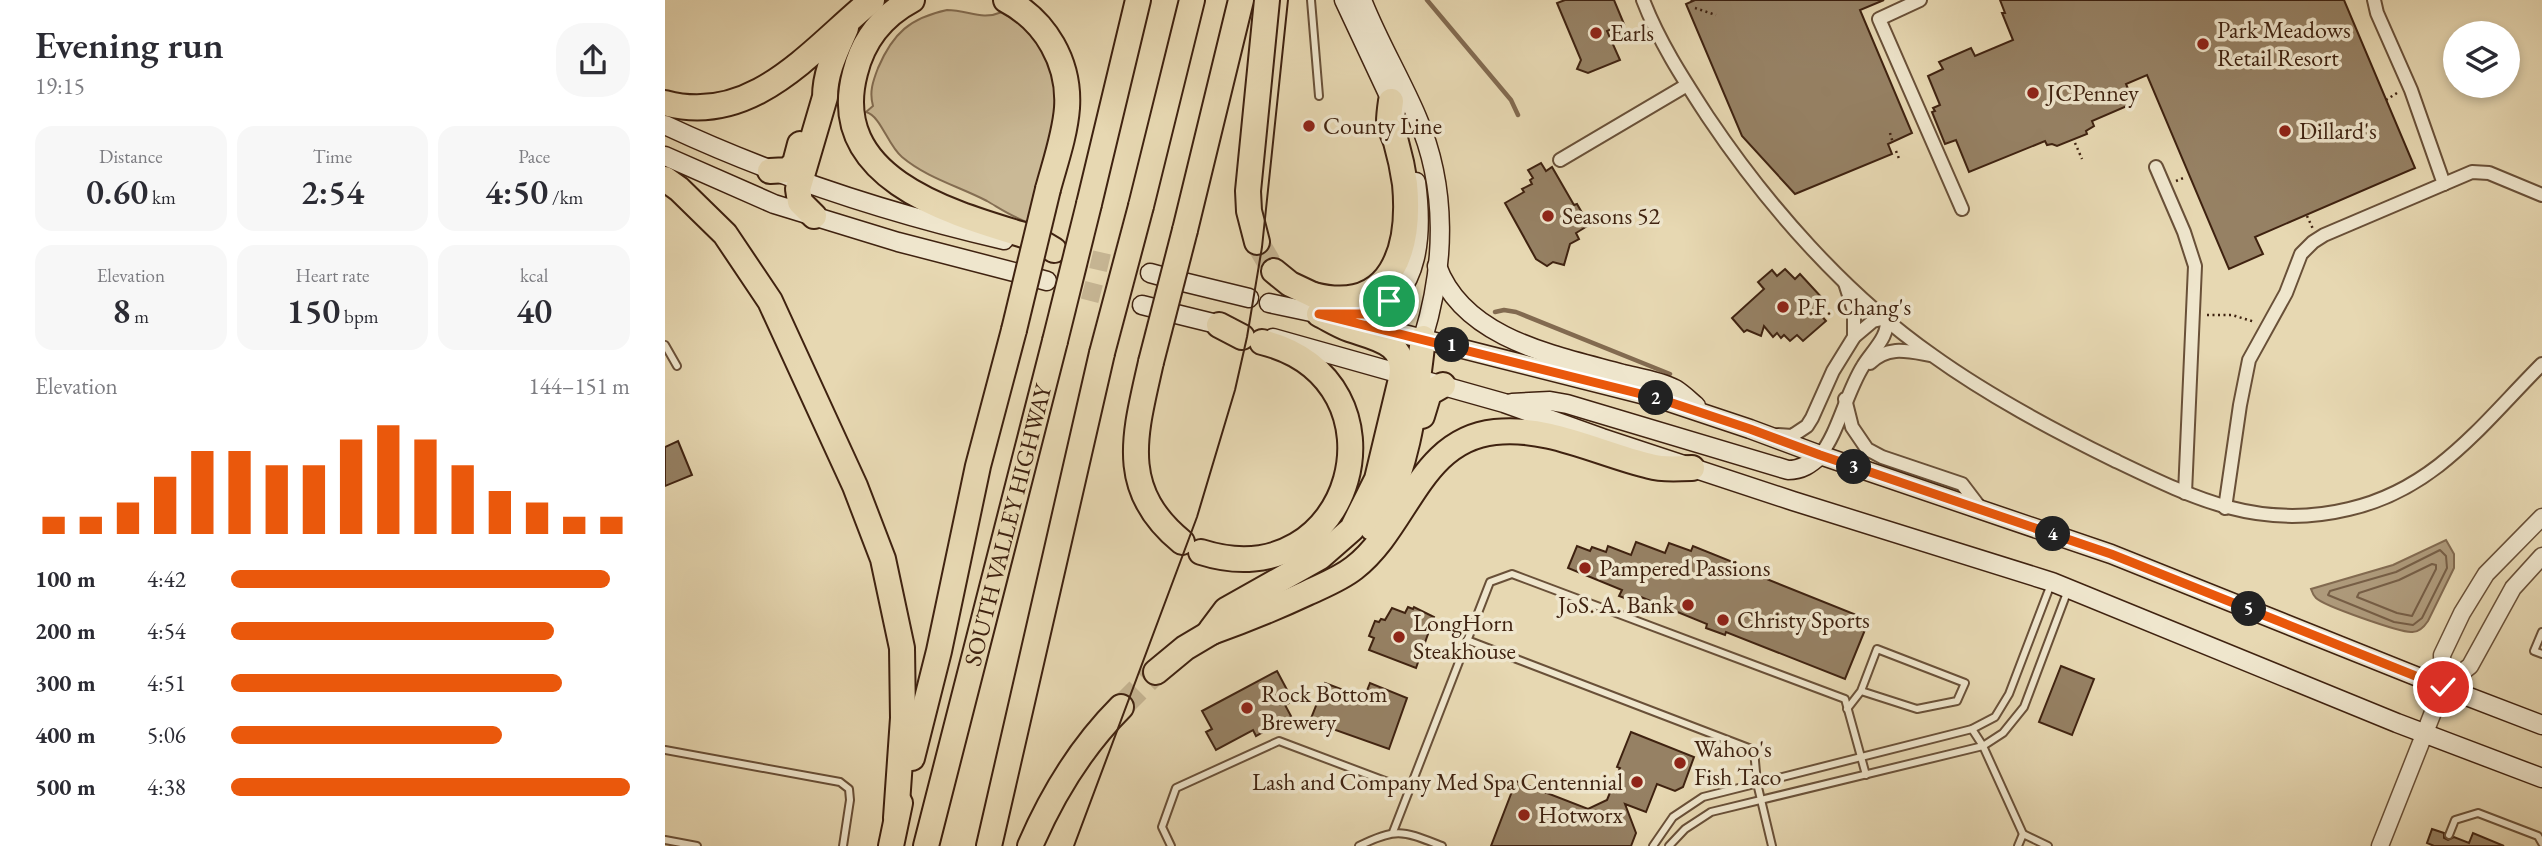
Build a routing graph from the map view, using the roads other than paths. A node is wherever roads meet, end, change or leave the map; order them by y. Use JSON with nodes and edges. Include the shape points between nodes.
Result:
{"nodes":[{"id":1,"x":872,"y":0,"type":"edge"},
{"id":2,"x":912,"y":0,"type":"edge"},
{"id":3,"x":1006,"y":0,"type":"edge"},
{"id":4,"x":1138,"y":0,"type":"edge"},
{"id":5,"x":1192,"y":0,"type":"edge"},
{"id":6,"x":1241,"y":0,"type":"edge"},
{"id":7,"x":1267,"y":0,"type":"edge"},
{"id":8,"x":1311,"y":0,"type":"edge"},
{"id":9,"x":1344,"y":0,"type":"edge"},
{"id":10,"x":1363,"y":0,"type":"edge"},
{"id":11,"x":1643,"y":0,"type":"edge"},
{"id":12,"x":1920,"y":0,"type":"edge"},
{"id":13,"x":2374,"y":0,"type":"edge"},
{"id":14,"x":847,"y":24,"type":"junction"},
{"id":15,"x":825,"y":83,"type":"junction"},
{"id":16,"x":1687,"y":85,"type":"junction"},
{"id":17,"x":1319,"y":96,"type":"dead end"},
{"id":18,"x":1391,"y":101,"type":"junction"},
{"id":19,"x":665,"y":103,"type":"edge"},
{"id":20,"x":665,"y":125,"type":"edge"},
{"id":21,"x":665,"y":156,"type":"edge"},
{"id":22,"x":1560,"y":160,"type":"dead end"},
{"id":23,"x":2156,"y":167,"type":"dead end"},
{"id":24,"x":770,"y":171,"type":"junction"},
{"id":25,"x":665,"y":179,"type":"edge"},
{"id":26,"x":799,"y":181,"type":"junction"},
{"id":27,"x":2444,"y":184,"type":"junction"},
{"id":28,"x":2542,"y":195,"type":"edge"},
{"id":29,"x":1962,"y":209,"type":"dead end"},
{"id":30,"x":814,"y":216,"type":"junction"},
{"id":31,"x":1257,"y":242,"type":"tunnel mouth"},
{"id":32,"x":1039,"y":245,"type":"joint"},
{"id":33,"x":1437,"y":266,"type":"junction"},
{"id":34,"x":1274,"y":271,"type":"tunnel mouth"},
{"id":35,"x":1033,"y":277,"type":"dead end"},
{"id":36,"x":1843,"y":279,"type":"junction"},
{"id":37,"x":1179,"y":281,"type":"dead end"},
{"id":38,"x":1249,"y":298,"type":"dead end"},
{"id":39,"x":1269,"y":303,"type":"dead end"},
{"id":40,"x":1317,"y":304,"type":"junction"},
{"id":41,"x":1172,"y":313,"type":"dead end"},
{"id":42,"x":1886,"y":318,"type":"junction"},
{"id":43,"x":1363,"y":320,"type":"junction"},
{"id":44,"x":1246,"y":334,"type":"junction"},
{"id":45,"x":1854,"y":337,"type":"junction"},
{"id":46,"x":1423,"y":338,"type":"junction"},
{"id":47,"x":665,"y":345,"type":"edge"},
{"id":48,"x":1932,"y":356,"type":"junction"},
{"id":49,"x":2542,"y":364,"type":"edge"},
{"id":50,"x":677,"y":366,"type":"dead end"},
{"id":51,"x":2542,"y":375,"type":"edge"},
{"id":52,"x":1410,"y":376,"type":"junction"},
{"id":53,"x":1855,"y":379,"type":"junction"},
{"id":54,"x":2527,"y":379,"type":"junction"},
{"id":55,"x":1443,"y":385,"type":"junction"},
{"id":56,"x":1845,"y":399,"type":"junction"},
{"id":57,"x":1504,"y":403,"type":"junction"},
{"id":58,"x":1707,"y":415,"type":"junction"},
{"id":59,"x":1750,"y":429,"type":"junction"},
{"id":60,"x":1820,"y":455,"type":"junction"},
{"id":61,"x":1692,"y":468,"type":"junction"},
{"id":62,"x":2185,"y":494,"type":"junction"},
{"id":63,"x":2225,"y":508,"type":"junction"},
{"id":64,"x":1981,"y":510,"type":"junction"},
{"id":65,"x":2542,"y":517,"type":"edge"},
{"id":66,"x":2542,"y":556,"type":"edge"},
{"id":67,"x":2060,"y":585,"type":"junction"},
{"id":68,"x":1281,"y":593,"type":"junction"},
{"id":69,"x":2542,"y":632,"type":"edge"},
{"id":70,"x":1209,"y":633,"type":"junction"},
{"id":71,"x":1467,"y":640,"type":"junction"},
{"id":72,"x":2542,"y":654,"type":"edge"},
{"id":73,"x":1156,"y":671,"type":"tunnel mouth"},
{"id":74,"x":2443,"y":687,"type":"junction"},
{"id":75,"x":1861,"y":691,"type":"junction"},
{"id":76,"x":1121,"y":707,"type":"tunnel mouth"},
{"id":77,"x":1847,"y":709,"type":"junction"},
{"id":78,"x":2542,"y":725,"type":"edge"},
{"id":79,"x":1972,"y":729,"type":"junction"},
{"id":80,"x":2424,"y":733,"type":"junction"},
{"id":81,"x":1983,"y":746,"type":"junction"},
{"id":82,"x":665,"y":750,"type":"edge"},
{"id":83,"x":1861,"y":757,"type":"junction"},
{"id":84,"x":1866,"y":775,"type":"junction"},
{"id":85,"x":2542,"y":778,"type":"edge"},
{"id":86,"x":1757,"y":783,"type":"junction"},
{"id":87,"x":1409,"y":790,"type":"junction"},
{"id":88,"x":1760,"y":800,"type":"junction"},
{"id":89,"x":896,"y":818,"type":"junction"},
{"id":90,"x":1393,"y":832,"type":"junction"},
{"id":91,"x":2023,"y":834,"type":"junction"},
{"id":92,"x":2449,"y":835,"type":"dead end"},
{"id":93,"x":665,"y":840,"type":"edge"},
{"id":94,"x":2542,"y":843,"type":"edge"},
{"id":95,"x":697,"y":846,"type":"edge"},
{"id":96,"x":843,"y":846,"type":"edge"},
{"id":97,"x":891,"y":846,"type":"edge"},
{"id":98,"x":926,"y":846,"type":"edge"},
{"id":99,"x":989,"y":846,"type":"edge"},
{"id":100,"x":1030,"y":846,"type":"edge"},
{"id":101,"x":1171,"y":846,"type":"edge"},
{"id":102,"x":1359,"y":846,"type":"edge"},
{"id":103,"x":1442,"y":846,"type":"edge"},
{"id":104,"x":1653,"y":846,"type":"edge"},
{"id":105,"x":1669,"y":846,"type":"edge"},
{"id":106,"x":1772,"y":846,"type":"edge"},
{"id":107,"x":2018,"y":846,"type":"edge"},
{"id":108,"x":2048,"y":846,"type":"edge"},
{"id":109,"x":2380,"y":846,"type":"edge"}],
"edges":[{"from":1,"to":14,"type":"highway"},
{"from":2,"to":32,"type":"highway","via":[[880,23],[859,60],[852,101],[862,143],[882,171],[907,190]]},
{"from":3,"to":89,"type":"highway","bridge":true,"via":[[1039,25],[1054,47],[1064,72],[1067,109]]},
{"from":4,"to":98,"type":"highway","name":"SOUTH VALLEY HIGHWAY","bridge":true},
{"from":5,"to":99,"type":"highway","name":"SOUTH VALLEY HIGHWAY","bridge":true,"via":[[1102,353]]},
{"from":6,"to":44,"type":"highway","bridge":true,"via":[[1135,440],[1136,473],[1159,521],[1191,547],[1240,560],[1296,545],[1323,523],[1347,479],[1351,452],[1338,398],[1309,365]]},
{"from":7,"to":31,"type":"highway","via":[[1248,191]]},
{"from":8,"to":17,"type":"lane"},
{"from":9,"to":18,"type":"main road"},
{"from":10,"to":33,"type":"main road","via":[[1417,117],[1435,170],[1441,227]]},
{"from":11,"to":16,"type":"street"},
{"from":12,"to":29,"type":"street","via":[[1878,19]]},
{"from":13,"to":27,"type":"street"},
{"from":14,"to":15,"type":"highway"},
{"from":14,"to":19,"type":"highway","via":[[779,79],[749,96],[707,108]]},
{"from":15,"to":24,"type":"highway","via":[[816,93],[795,163],[788,170]]},
{"from":15,"to":26,"type":"highway","via":[[825,97]]},
{"from":16,"to":22,"type":"street"},
{"from":16,"to":36,"type":"street","via":[[1733,155]]},
{"from":18,"to":40,"type":"highway","via":[[1389,124],[1401,161],[1406,206],[1395,266],[1370,292],[1327,298]]},
{"from":18,"to":43,"type":"main road","via":[[1405,134],[1416,184],[1416,256],[1393,298]]},
{"from":20,"to":24,"type":"main road"},
{"from":21,"to":30,"type":"main road","via":[[774,204]]},
{"from":23,"to":62,"type":"street","via":[[2195,267]]},
{"from":24,"to":26,"type":"main road"},
{"from":25,"to":89,"type":"highway","via":[[725,234],[770,301],[855,485],[883,558],[902,648]]},
{"from":26,"to":30,"type":"highway","via":[[800,202]]},
{"from":26,"to":32,"type":"main road","via":[[900,214]]},
{"from":27,"to":28,"type":"street","via":[[2465,173],[2482,172]]},
{"from":27,"to":63,"type":"street","via":[[2313,242],[2301,254],[2286,293],[2249,360]]},
{"from":30,"to":35,"type":"main road"},
{"from":33,"to":46,"type":"main road"},
{"from":33,"to":58,"type":"main road","via":[[1461,302],[1506,336],[1675,389]]},
{"from":34,"to":40,"type":"highway"},
{"from":36,"to":42,"type":"street"},
{"from":36,"to":45,"type":"street","via":[[1854,311]]},
{"from":37,"to":38,"type":"main road"},
{"from":39,"to":40,"type":"main road"},
{"from":40,"to":43,"type":"highway"},
{"from":40,"to":52,"type":"highway","via":[[1347,329],[1387,344]]},
{"from":41,"to":44,"type":"main road"},
{"from":42,"to":45,"type":"street","via":[[1873,320]]},
{"from":42,"to":48,"type":"street"},
{"from":42,"to":53,"type":"street","via":[[1887,330]]},
{"from":43,"to":46,"type":"main road"},
{"from":44,"to":52,"type":"main road"},
{"from":45,"to":59,"type":"street","via":[[1802,430],[1792,436]]},
{"from":46,"to":52,"type":"highway"},
{"from":46,"to":58,"type":"main road"},
{"from":47,"to":50,"type":"lane"},
{"from":48,"to":53,"type":"street","via":[[1888,351]]},
{"from":48,"to":62,"type":"street","via":[[2025,415]]},
{"from":49,"to":54,"type":"street"},
{"from":51,"to":54,"type":"street"},
{"from":52,"to":55,"type":"main road"},
{"from":52,"to":68,"type":"highway","via":[[1401,466],[1381,514],[1358,544]]},
{"from":52,"to":70,"type":"highway","via":[[1377,479],[1352,528],[1320,556],[1226,610]]},
{"from":53,"to":56,"type":"street"},
{"from":54,"to":63,"type":"street","via":[[2455,454],[2395,494],[2362,506],[2307,516]]},
{"from":55,"to":57,"type":"main road"},
{"from":55,"to":68,"type":"highway","via":[[1427,396],[1411,469],[1396,509],[1348,560],[1309,584]]},
{"from":56,"to":60,"type":"street","via":[[1832,438]]},
{"from":56,"to":64,"type":"street","via":[[1852,427],[1867,449],[1962,484]]},
{"from":57,"to":60,"type":"main road","via":[[1567,404],[1784,469],[1802,468]]},
{"from":57,"to":61,"type":"main road"},
{"from":58,"to":59,"type":"main road"},
{"from":59,"to":60,"type":"main road"},
{"from":60,"to":64,"type":"main road"},
{"from":61,"to":67,"type":"main road"},
{"from":61,"to":70,"type":"highway","via":[[1653,467],[1526,432],[1475,437],[1432,464],[1389,531],[1355,567],[1273,610]]},
{"from":62,"to":63,"type":"street"},
{"from":64,"to":74,"type":"main road","via":[[2111,554]]},
{"from":65,"to":74,"type":"street","via":[[2493,566],[2470,598],[2442,655]]},
{"from":66,"to":74,"type":"street","via":[[2508,595],[2470,666]]},
{"from":67,"to":79,"type":"lane","via":[[1995,717]]},
{"from":67,"to":80,"type":"main road"},
{"from":67,"to":81,"type":"lane","via":[[2024,707],[2003,733]]},
{"from":68,"to":70,"type":"highway"},
{"from":69,"to":72,"type":"lane","via":[[2534,651]]},
{"from":70,"to":73,"type":"highway"},
{"from":71,"to":77,"type":"lane","via":[[1490,582],[1512,574],[1845,699]]},
{"from":71,"to":86,"type":"lane","via":[[1754,750]]},
{"from":71,"to":87,"type":"lane"},
{"from":74,"to":78,"type":"main road"},
{"from":74,"to":80,"type":"street"},
{"from":75,"to":75,"type":"lane","via":[[1917,709],[1957,701],[1965,683],[1877,649]]},
{"from":75,"to":77,"type":"lane"},
{"from":76,"to":100,"type":"highway","via":[[1079,758]]},
{"from":77,"to":83,"type":"lane"},
{"from":79,"to":81,"type":"lane"},
{"from":79,"to":83,"type":"lane"},
{"from":80,"to":85,"type":"main road"},
{"from":80,"to":109,"type":"street"},
{"from":81,"to":84,"type":"lane"},
{"from":81,"to":91,"type":"lane"},
{"from":82,"to":96,"type":"lane","via":[[840,782],[849,789],[850,800]]},
{"from":83,"to":84,"type":"lane"},
{"from":83,"to":86,"type":"lane"},
{"from":84,"to":88,"type":"lane"},
{"from":86,"to":88,"type":"lane"},
{"from":86,"to":104,"type":"lane","via":[[1703,797],[1673,817]]},
{"from":87,"to":90,"type":"lane"},
{"from":87,"to":101,"type":"lane","via":[[1279,741],[1176,788],[1162,827]]},
{"from":88,"to":105,"type":"lane","via":[[1711,812]]},
{"from":88,"to":106,"type":"lane"},
{"from":89,"to":97,"type":"highway"},
{"from":90,"to":102,"type":"lane"},
{"from":90,"to":103,"type":"lane"},
{"from":91,"to":107,"type":"lane"},
{"from":91,"to":108,"type":"lane"},
{"from":92,"to":94,"type":"lane","via":[[2455,820],[2479,813],[2538,836]]},
{"from":93,"to":95,"type":"lane"}]}
